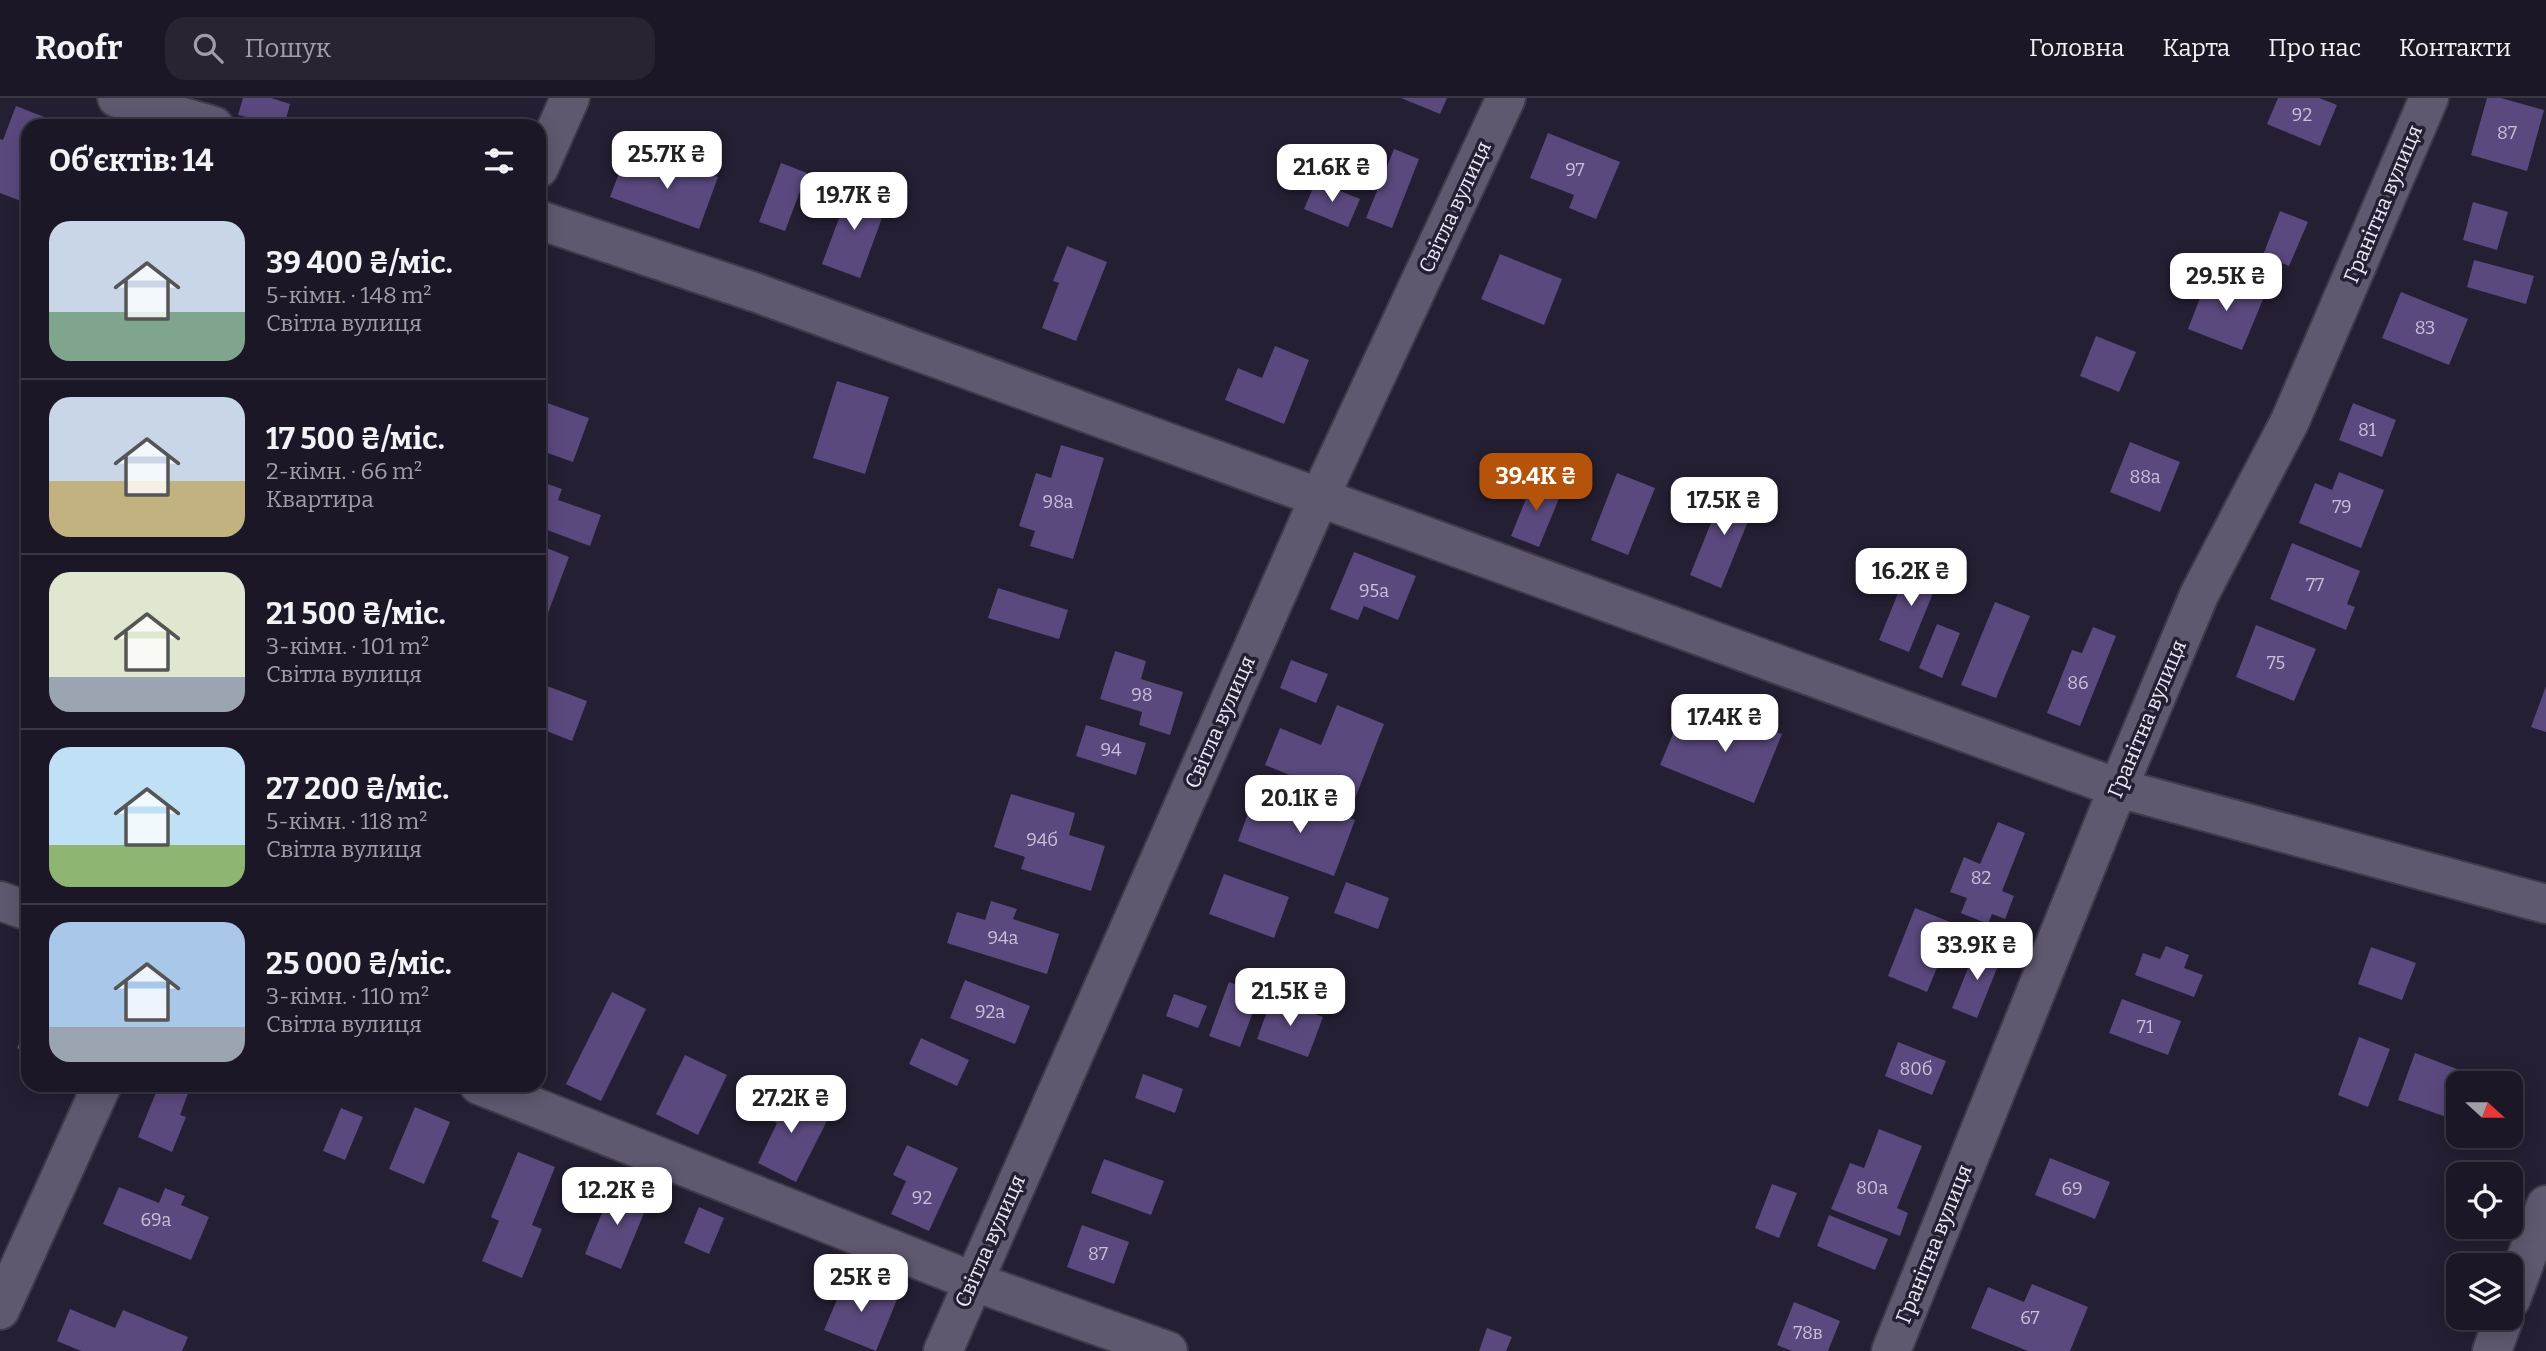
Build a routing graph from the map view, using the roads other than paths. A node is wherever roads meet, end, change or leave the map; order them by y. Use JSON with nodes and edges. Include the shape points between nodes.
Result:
{"nodes":[{"id":1,"x":117,"y":98,"type":"edge"},
{"id":2,"x":570,"y":98,"type":"edge"},
{"id":3,"x":1506,"y":98,"type":"edge"},
{"id":4,"x":2429,"y":98,"type":"edge"},
{"id":5,"x":190,"y":119,"type":"edge"},
{"id":6,"x":546,"y":152,"type":"edge"},
{"id":7,"x":546,"y":222,"type":"edge"},
{"id":8,"x":1320,"y":496,"type":"junction"},
{"id":9,"x":2118,"y":788,"type":"junction"},
{"id":10,"x":0,"y":901,"type":"edge"},
{"id":11,"x":2546,"y":904,"type":"edge"},
{"id":12,"x":21,"y":908,"type":"edge"},
{"id":13,"x":99,"y":1092,"type":"edge"},
{"id":14,"x":497,"y":1092,"type":"edge"},
{"id":15,"x":2546,"y":1205,"type":"edge"},
{"id":16,"x":2523,"y":1267,"type":"edge"},
{"id":17,"x":972,"y":1281,"type":"junction"},
{"id":18,"x":0,"y":1310,"type":"edge"},
{"id":19,"x":2500,"y":1330,"type":"edge"},
{"id":20,"x":943,"y":1351,"type":"edge"},
{"id":21,"x":1168,"y":1351,"type":"edge"},
{"id":22,"x":1891,"y":1351,"type":"edge"},
{"id":23,"x":2492,"y":1351,"type":"edge"}],
"edges":[{"from":1,"to":5,"type":"street"},
{"from":2,"to":6,"type":"street"},
{"from":3,"to":8,"type":"street","name":"Світла вулиця"},
{"from":4,"to":9,"type":"street","name":"Гранітна вулиця","via":[[2290,421],[2199,595]]},
{"from":7,"to":8,"type":"street","via":[[757,293]]},
{"from":8,"to":9,"type":"street"},
{"from":8,"to":17,"type":"street","name":"Світла вулиця"},
{"from":9,"to":11,"type":"street"},
{"from":9,"to":22,"type":"street","name":"Гранітна вулиця"},
{"from":10,"to":12,"type":"street"},
{"from":13,"to":18,"type":"street"},
{"from":14,"to":17,"type":"street"},
{"from":15,"to":16,"type":"street"},
{"from":17,"to":20,"type":"street","name":"Світла вулиця"},
{"from":17,"to":21,"type":"street"},
{"from":19,"to":23,"type":"street"}]}
